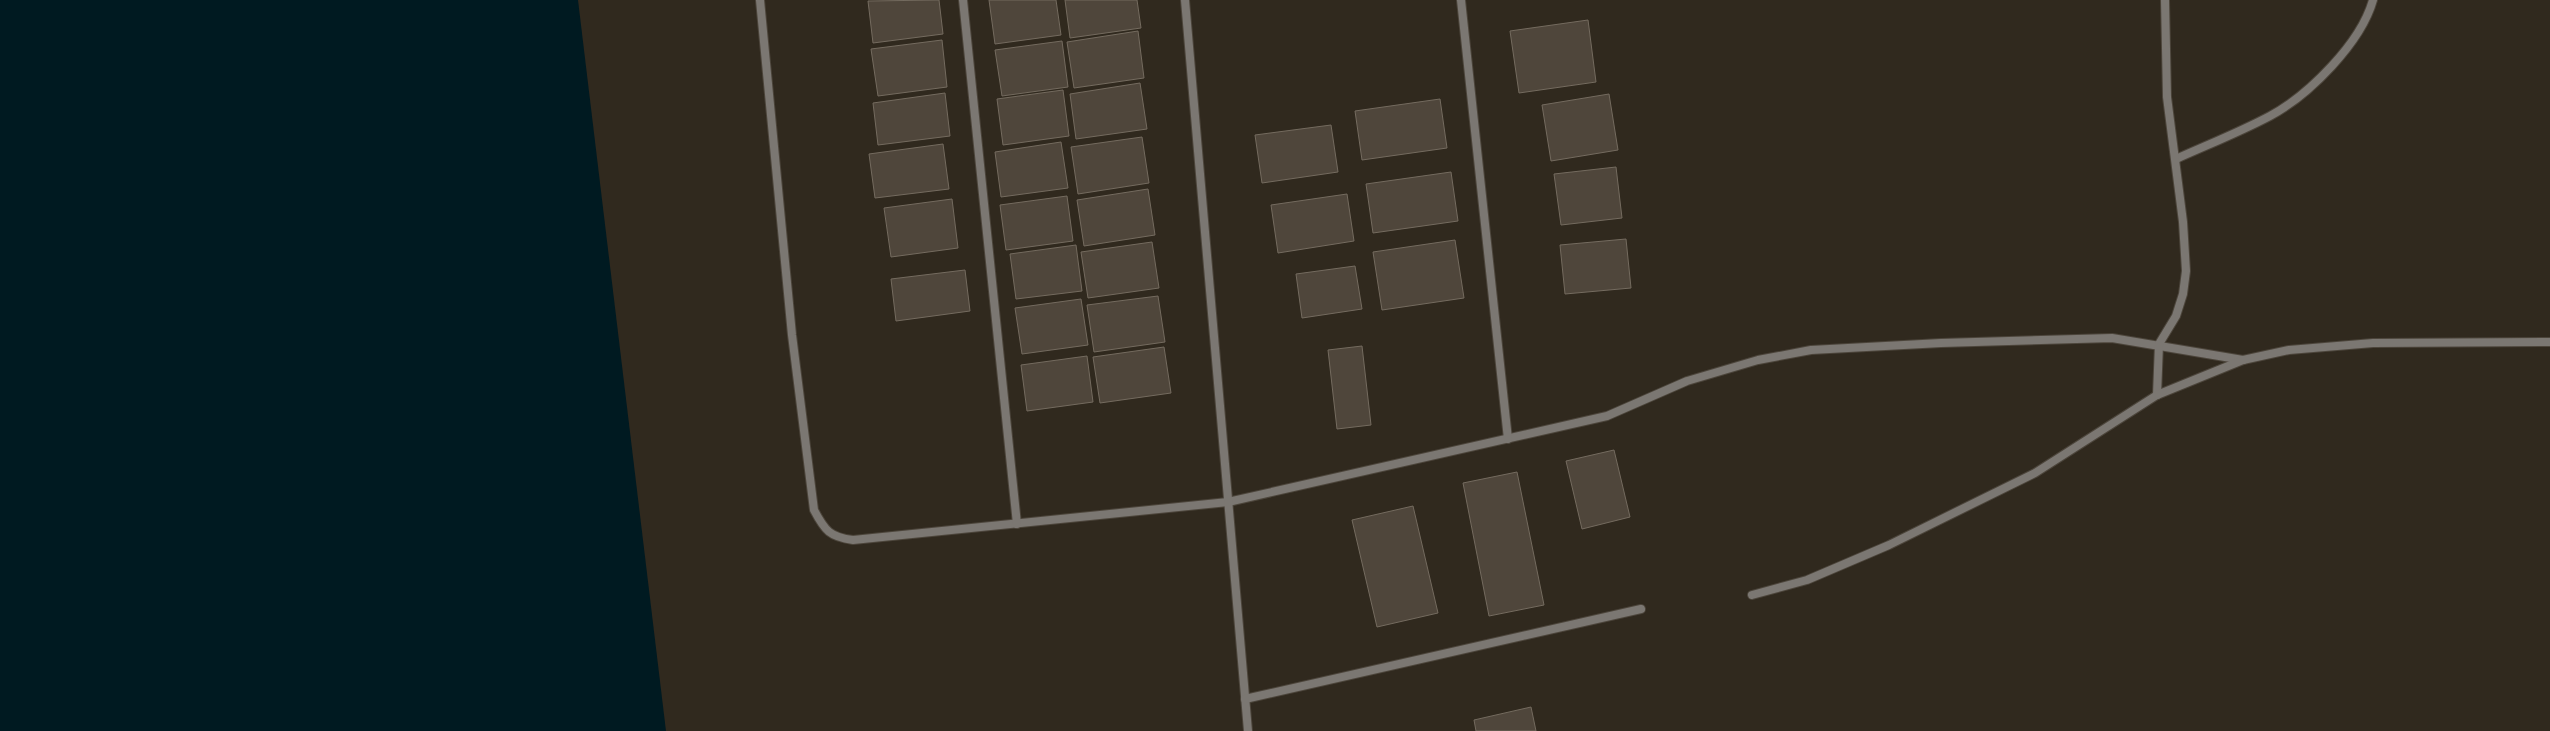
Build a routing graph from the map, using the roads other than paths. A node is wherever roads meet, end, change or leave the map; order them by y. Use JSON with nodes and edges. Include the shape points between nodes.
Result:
{"nodes":[{"id":1,"x":760,"y":0,"type":"edge"},
{"id":2,"x":963,"y":0,"type":"edge"},
{"id":3,"x":1185,"y":0,"type":"edge"},
{"id":4,"x":1461,"y":0,"type":"edge"},
{"id":5,"x":2165,"y":0,"type":"edge"},
{"id":6,"x":2373,"y":0,"type":"edge"},
{"id":7,"x":2176,"y":160,"type":"junction"},
{"id":8,"x":2550,"y":342,"type":"edge"},
{"id":9,"x":2159,"y":344,"type":"junction"},
{"id":10,"x":2243,"y":360,"type":"junction"},
{"id":11,"x":2157,"y":395,"type":"junction"},
{"id":12,"x":1508,"y":439,"type":"junction"},
{"id":13,"x":1228,"y":502,"type":"junction"},
{"id":14,"x":1017,"y":524,"type":"junction"},
{"id":15,"x":1752,"y":596,"type":"dead end"},
{"id":16,"x":1641,"y":609,"type":"dead end"},
{"id":17,"x":1245,"y":699,"type":"junction"},
{"id":18,"x":1248,"y":731,"type":"edge"}],
"edges":[{"from":1,"to":14,"type":"street","via":[[792,335],[814,510],[824,529],[838,538],[854,540]]},
{"from":2,"to":14,"type":"street"},
{"from":3,"to":13,"type":"street"},
{"from":4,"to":12,"type":"street"},
{"from":5,"to":7,"type":"street","via":[[2167,97]]},
{"from":6,"to":7,"type":"street","via":[[2369,13],[2342,54],[2302,94],[2271,116]]},
{"from":7,"to":9,"type":"street","via":[[2186,271],[2183,294],[2176,316]]},
{"from":8,"to":10,"type":"street","via":[[2374,344],[2289,350]]},
{"from":9,"to":10,"type":"street"},
{"from":9,"to":11,"type":"street"},
{"from":9,"to":12,"type":"street","via":[[2112,338],[1811,350],[1758,360],[1687,381],[1607,416]]},
{"from":10,"to":11,"type":"street"},
{"from":11,"to":15,"type":"street","via":[[2035,473],[1890,545],[1807,580]]},
{"from":12,"to":13,"type":"street"},
{"from":13,"to":14,"type":"street"},
{"from":13,"to":17,"type":"street"},
{"from":16,"to":17,"type":"street"},
{"from":17,"to":18,"type":"street"}]}
